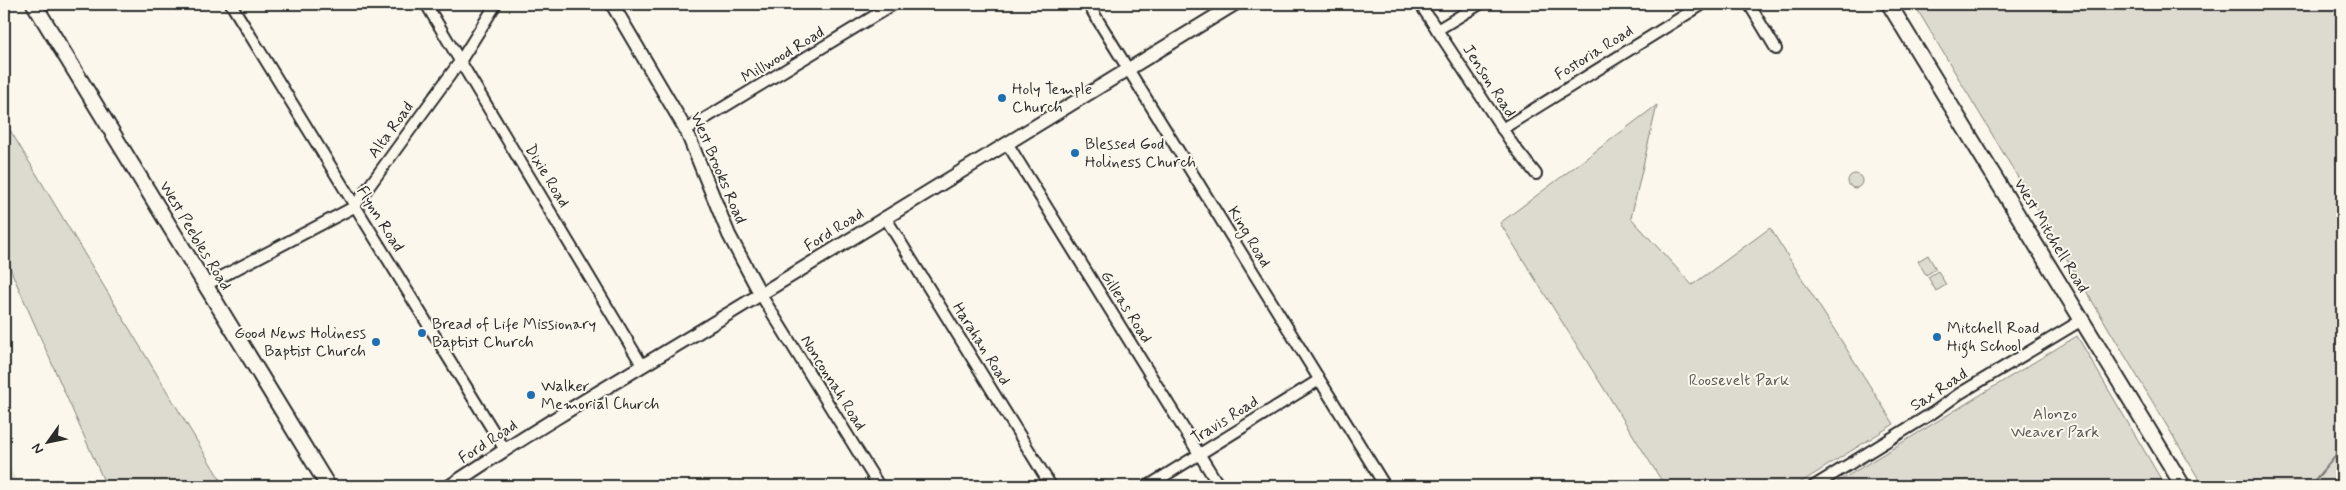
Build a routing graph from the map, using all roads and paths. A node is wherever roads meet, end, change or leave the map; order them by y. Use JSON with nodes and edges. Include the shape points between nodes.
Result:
{"nodes":[{"id":1,"x":34,"y":4,"type":"edge"},
{"id":2,"x":231,"y":4,"type":"edge"},
{"id":3,"x":426,"y":4,"type":"edge"},
{"id":4,"x":496,"y":4,"type":"edge"},
{"id":5,"x":612,"y":4,"type":"edge"},
{"id":6,"x":894,"y":4,"type":"edge"},
{"id":7,"x":1088,"y":4,"type":"edge"},
{"id":8,"x":1235,"y":4,"type":"edge"},
{"id":9,"x":1420,"y":4,"type":"edge"},
{"id":10,"x":1480,"y":4,"type":"edge"},
{"id":11,"x":1703,"y":4,"type":"edge"},
{"id":12,"x":1748,"y":4,"type":"edge"},
{"id":13,"x":1889,"y":4,"type":"edge"},
{"id":14,"x":1437,"y":30,"type":"junction"},
{"id":15,"x":1776,"y":49,"type":"dead end"},
{"id":16,"x":460,"y":60,"type":"junction"},
{"id":17,"x":1128,"y":69,"type":"junction"},
{"id":18,"x":1502,"y":128,"type":"junction"},
{"id":19,"x":686,"y":130,"type":"junction"},
{"id":20,"x":1007,"y":143,"type":"junction"},
{"id":21,"x":1536,"y":174,"type":"dead end"},
{"id":22,"x":354,"y":207,"type":"junction"},
{"id":23,"x":885,"y":217,"type":"junction"},
{"id":24,"x":204,"y":286,"type":"junction"},
{"id":25,"x":761,"y":295,"type":"junction"},
{"id":26,"x":2082,"y":320,"type":"junction"},
{"id":27,"x":642,"y":365,"type":"junction"},
{"id":28,"x":1319,"y":380,"type":"junction"},
{"id":29,"x":504,"y":450,"type":"junction"},
{"id":30,"x":1199,"y":454,"type":"junction"},
{"id":31,"x":328,"y":486,"type":"edge"},
{"id":32,"x":450,"y":486,"type":"edge"},
{"id":33,"x":879,"y":486,"type":"edge"},
{"id":34,"x":1051,"y":486,"type":"edge"},
{"id":35,"x":1148,"y":486,"type":"edge"},
{"id":36,"x":1219,"y":486,"type":"edge"},
{"id":37,"x":1385,"y":486,"type":"edge"},
{"id":38,"x":1814,"y":486,"type":"edge"},
{"id":39,"x":2183,"y":486,"type":"edge"}],
"edges":[{"from":1,"to":24,"type":"main road","name":"West Peebles Road"},
{"from":2,"to":22,"type":"street","name":"Flynn Road"},
{"from":3,"to":16,"type":"street","name":"Dixie Road"},
{"from":4,"to":16,"type":"street","name":"Alta Road"},
{"from":5,"to":19,"type":"street","name":"West Brooks Road"},
{"from":6,"to":19,"type":"street","name":"Millwood Road"},
{"from":7,"to":17,"type":"street","name":"King Road"},
{"from":8,"to":17,"type":"street","name":"Ford Road"},
{"from":9,"to":14,"type":"street","name":"Jenson Road"},
{"from":10,"to":14,"type":"street"},
{"from":11,"to":18,"type":"street","name":"Fostoria Road"},
{"from":12,"to":15,"type":"street"},
{"from":13,"to":26,"type":"main road","name":"West Mitchell Road"},
{"from":14,"to":18,"type":"street","name":"Jenson Road"},
{"from":16,"to":22,"type":"street","name":"Alta Road"},
{"from":16,"to":27,"type":"street","name":"Dixie Road"},
{"from":17,"to":20,"type":"street","name":"Ford Road"},
{"from":17,"to":28,"type":"street","name":"King Road"},
{"from":18,"to":21,"type":"street","name":"Jenson Road"},
{"from":19,"to":25,"type":"street","name":"West Brooks Road","via":[[729,235]]},
{"from":20,"to":23,"type":"street","name":"Ford Road"},
{"from":20,"to":30,"type":"street","name":"Gilleas Road"},
{"from":22,"to":24,"type":"street","name":"Alta Road"},
{"from":22,"to":29,"type":"street","name":"Flynn Road"},
{"from":23,"to":25,"type":"street","name":"Ford Road"},
{"from":23,"to":34,"type":"street","name":"Harahan Road"},
{"from":24,"to":31,"type":"main road","name":"West Peebles Road"},
{"from":25,"to":27,"type":"street","name":"Ford Road"},
{"from":25,"to":33,"type":"street","name":"Nonconnah Road"},
{"from":26,"to":38,"type":"street","name":"Sax Road"},
{"from":26,"to":39,"type":"main road","name":"West Mitchell Road"},
{"from":27,"to":29,"type":"street","name":"Ford Road"},
{"from":28,"to":30,"type":"street","name":"Travis Road"},
{"from":28,"to":37,"type":"street","name":"King Road"},
{"from":29,"to":32,"type":"street","name":"Ford Road"},
{"from":30,"to":35,"type":"street","name":"Travis Road"},
{"from":30,"to":36,"type":"street","name":"Gilleas Road"}]}
